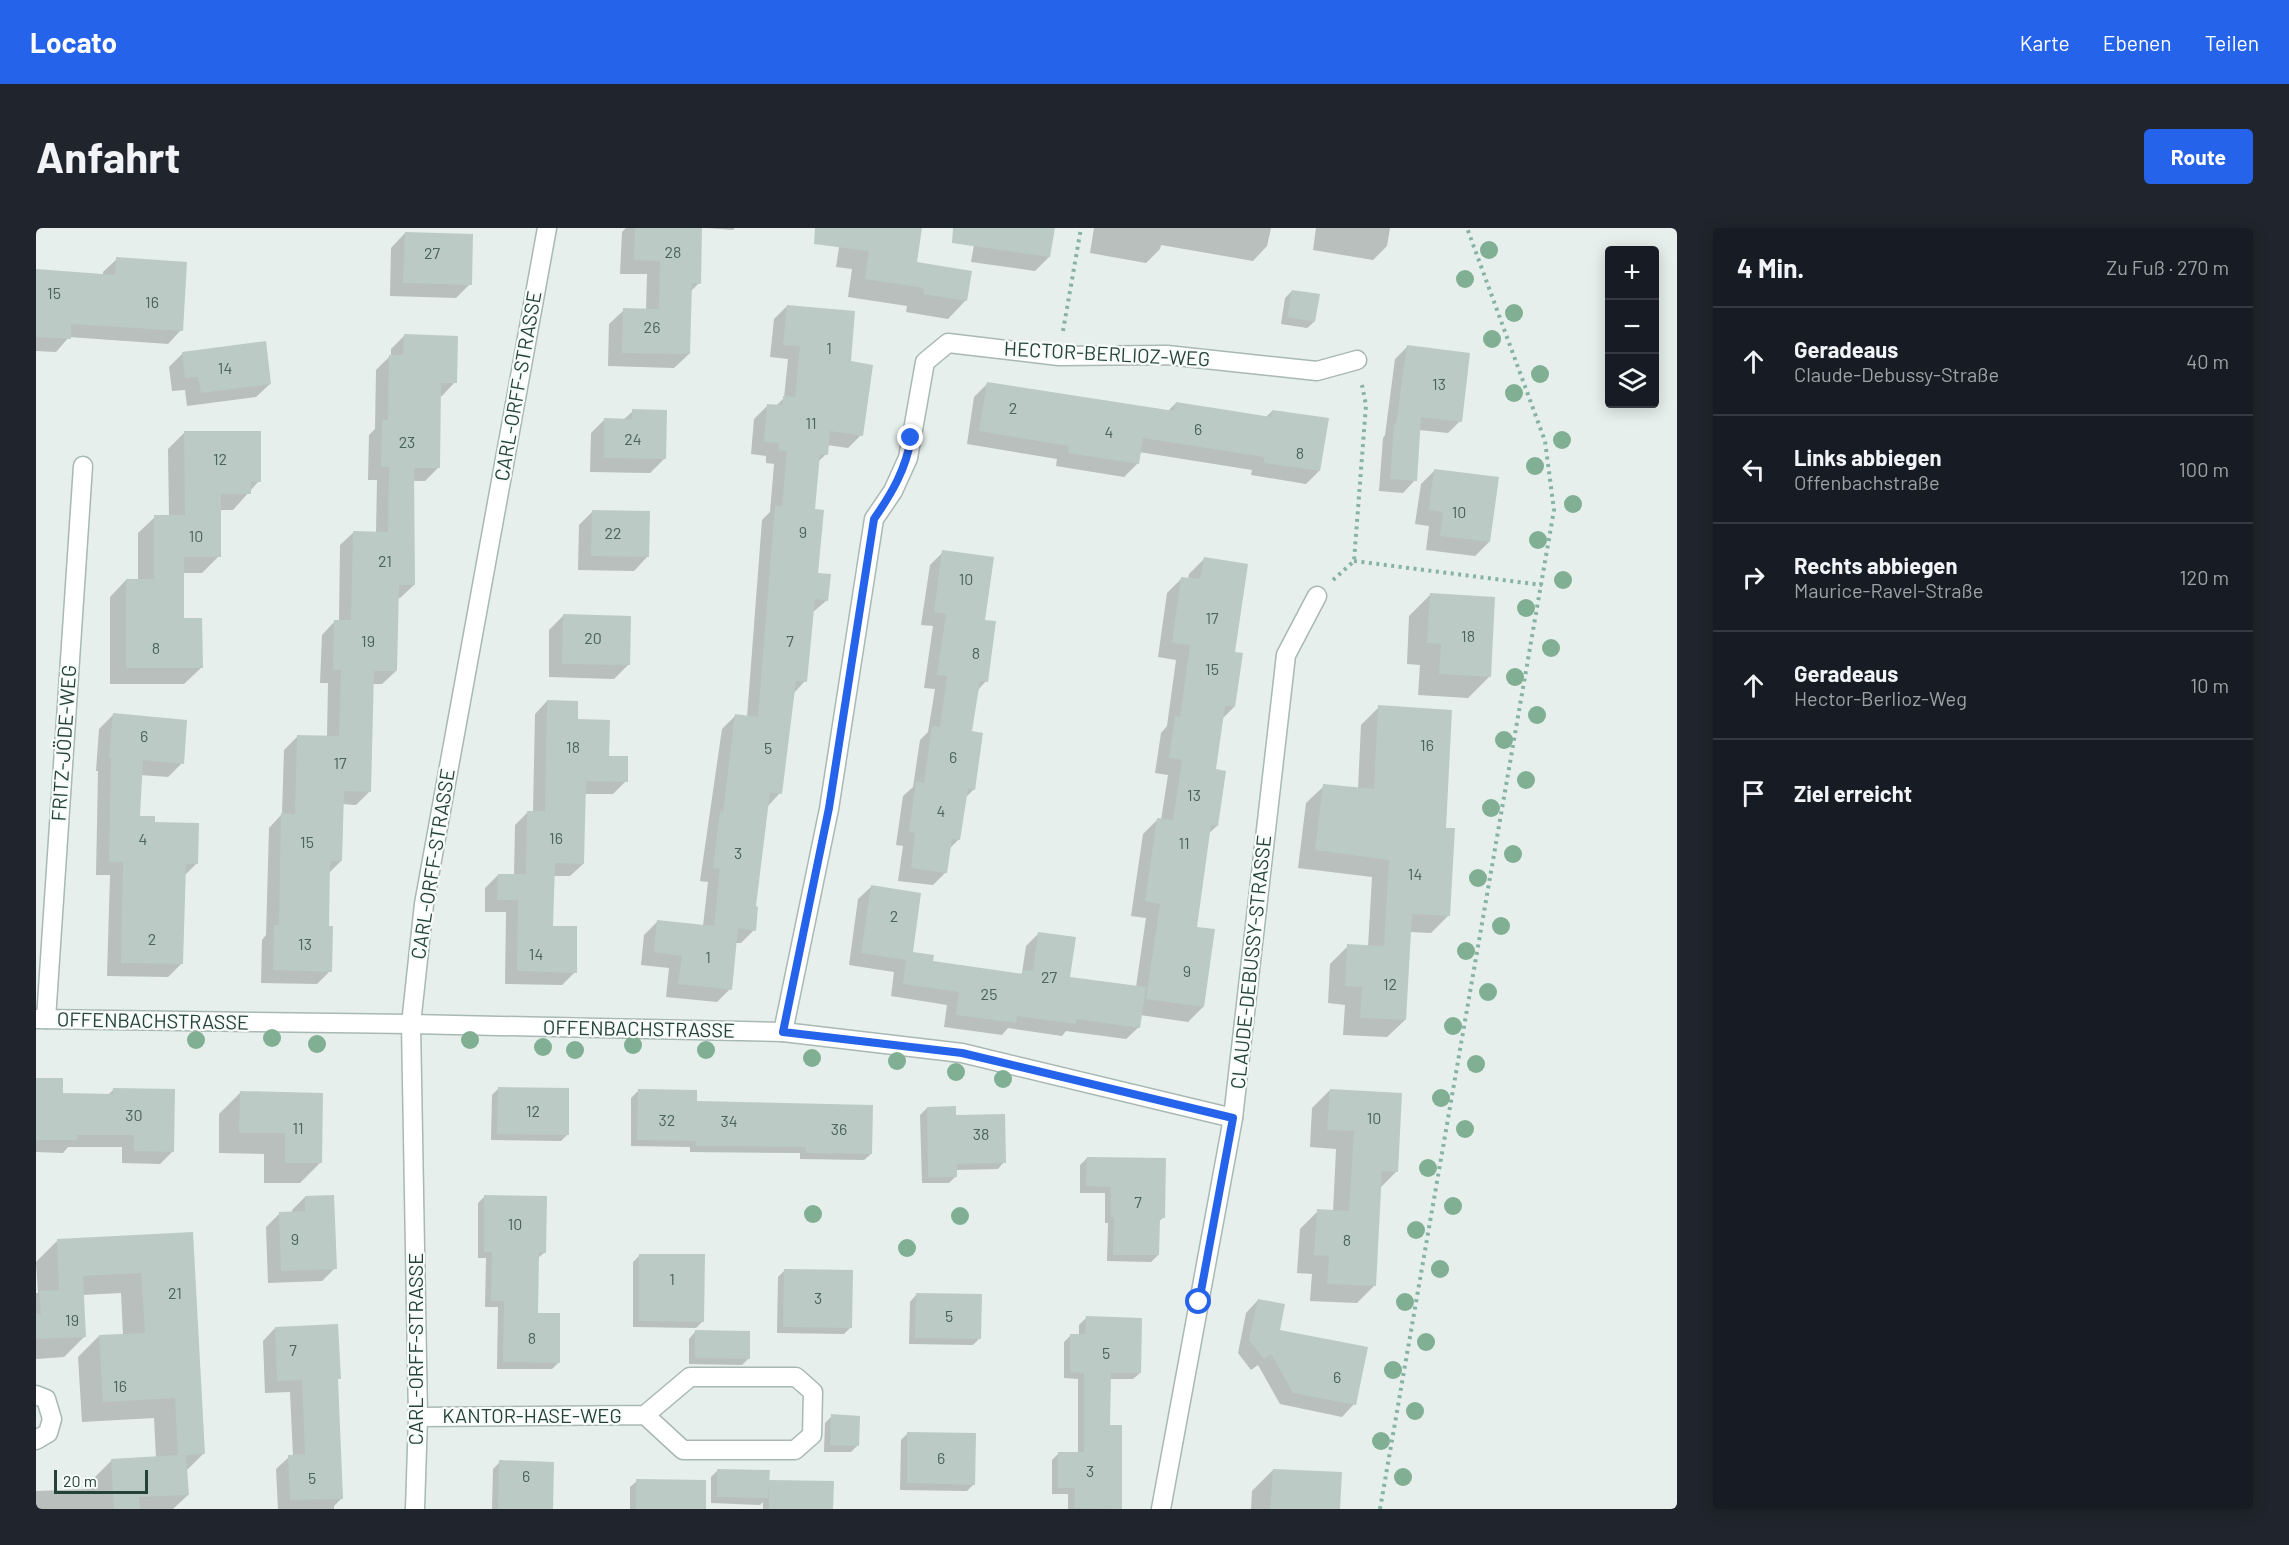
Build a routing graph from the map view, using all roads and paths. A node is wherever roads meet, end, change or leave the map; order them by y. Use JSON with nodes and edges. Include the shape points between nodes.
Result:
{"nodes":[{"id":1,"x":547,"y":228,"type":"edge"},
{"id":2,"x":1081,"y":228,"type":"edge"},
{"id":3,"x":1467,"y":228,"type":"edge"},
{"id":4,"x":1059,"y":356,"type":"junction"},
{"id":5,"x":1357,"y":360,"type":"joint"},
{"id":6,"x":82,"y":466,"type":"dead end"},
{"id":7,"x":1354,"y":561,"type":"junction"},
{"id":8,"x":1542,"y":585,"type":"junction"},
{"id":9,"x":1317,"y":596,"type":"joint"},
{"id":10,"x":41,"y":1019,"type":"edge"},
{"id":11,"x":411,"y":1024,"type":"junction"},
{"id":12,"x":783,"y":1032,"type":"junction"},
{"id":13,"x":1233,"y":1118,"type":"junction"},
{"id":14,"x":36,"y":1395,"type":"edge"},
{"id":15,"x":645,"y":1415,"type":"junction"},
{"id":16,"x":418,"y":1417,"type":"junction"},
{"id":17,"x":36,"y":1440,"type":"edge"},
{"id":18,"x":415,"y":1509,"type":"edge"},
{"id":19,"x":1161,"y":1509,"type":"edge"},
{"id":20,"x":1380,"y":1509,"type":"edge"}],
"edges":[{"from":1,"to":11,"type":"street","name":"CARL-ORFF-STRASSE","via":[[424,904]]},
{"from":2,"to":4,"type":"path"},
{"from":3,"to":8,"type":"path","via":[[1545,441],[1554,510]]},
{"from":4,"to":5,"type":"street","name":"HECTOR-BERLIOZ-WEG","via":[[1167,355],[1317,371]]},
{"from":4,"to":12,"type":"street","name":"HECTOR-BERLIOZ-WEG","via":[[948,343],[924,362],[908,458],[874,519],[829,808]]},
{"from":5,"to":7,"type":"path","via":[[1366,405]]},
{"from":6,"to":10,"type":"street","name":"FRITZ-JÖDE-WEG"},
{"from":7,"to":8,"type":"path"},
{"from":7,"to":9,"type":"path"},
{"from":8,"to":20,"type":"path"},
{"from":9,"to":13,"type":"street","name":"CLAUDE-DEBUSSY-STRASSE","via":[[1286,655]]},
{"from":10,"to":11,"type":"street","name":"OFFENBACHSTRASSE"},
{"from":11,"to":12,"type":"street","name":"OFFENBACHSTRASSE"},
{"from":11,"to":16,"type":"street","name":"CARL-ORFF-STRASSE"},
{"from":12,"to":13,"type":"street","name":"OFFENBACHSTRASSE","via":[[962,1053]]},
{"from":13,"to":19,"type":"street","name":"CLAUDE-DEBUSSY-STRASSE"},
{"from":14,"to":17,"type":"street","via":[[46,1399],[52,1419],[48,1433]]},
{"from":15,"to":15,"type":"street","name":"KANTOR-HASE-WEG","via":[[682,1450],[795,1450],[812,1436],[813,1392],[796,1377],[690,1377]]},
{"from":15,"to":16,"type":"street","name":"KANTOR-HASE-WEG"},
{"from":16,"to":18,"type":"street","name":"CARL-ORFF-STRASSE"}]}
